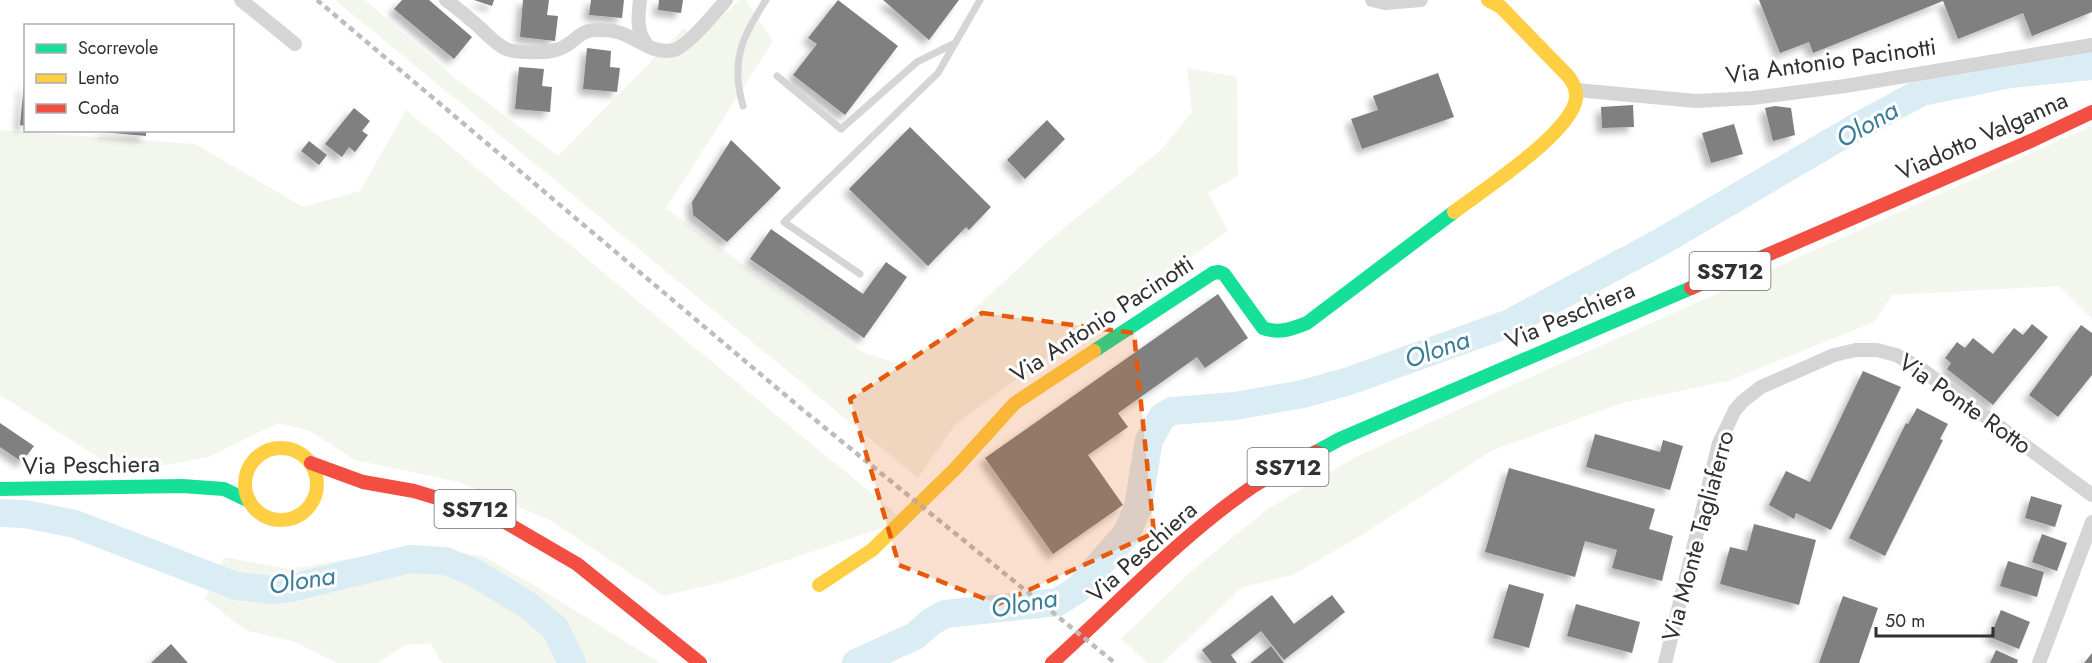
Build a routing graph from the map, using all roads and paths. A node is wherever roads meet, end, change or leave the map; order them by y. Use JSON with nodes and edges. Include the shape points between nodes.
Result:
{"nodes":[{"id":1,"x":241,"y":0,"type":"edge"},
{"id":2,"x":446,"y":0,"type":"edge"},
{"id":3,"x":640,"y":0,"type":"edge"},
{"id":4,"x":726,"y":0,"type":"edge"},
{"id":5,"x":766,"y":0,"type":"edge"},
{"id":6,"x":980,"y":0,"type":"edge"},
{"id":7,"x":1372,"y":0,"type":"edge"},
{"id":8,"x":1421,"y":0,"type":"edge"},
{"id":9,"x":1488,"y":0,"type":"edge"},
{"id":10,"x":295,"y":44,"type":"dead end"},
{"id":11,"x":955,"y":44,"type":"junction"},
{"id":12,"x":2092,"y":45,"type":"edge"},
{"id":13,"x":648,"y":47,"type":"junction"},
{"id":14,"x":777,"y":76,"type":"dead end"},
{"id":15,"x":1576,"y":90,"type":"junction"},
{"id":16,"x":743,"y":106,"type":"dead end"},
{"id":17,"x":2092,"y":112,"type":"edge"},
{"id":18,"x":1891,"y":202,"type":"joint"},
{"id":19,"x":860,"y":274,"type":"dead end"},
{"id":20,"x":1761,"y":387,"type":"joint"},
{"id":21,"x":259,"y":456,"type":"junction"},
{"id":22,"x":310,"y":463,"type":"junction"},
{"id":23,"x":363,"y":482,"type":"junction"},
{"id":24,"x":182,"y":486,"type":"junction"},
{"id":25,"x":0,"y":489,"type":"edge"},
{"id":26,"x":2092,"y":495,"type":"edge"},
{"id":27,"x":249,"y":501,"type":"junction"},
{"id":28,"x":313,"y":501,"type":"junction"},
{"id":29,"x":2092,"y":522,"type":"edge"},
{"id":30,"x":819,"y":585,"type":"dead end"},
{"id":31,"x":700,"y":663,"type":"edge"},
{"id":32,"x":1052,"y":663,"type":"edge"},
{"id":33,"x":1665,"y":663,"type":"edge"},
{"id":34,"x":2039,"y":663,"type":"edge"}],
"edges":[{"from":1,"to":10,"type":"street"},
{"from":2,"to":13,"type":"street","via":[[509,50],[556,50],[593,29],[631,36]]},
{"from":3,"to":13,"type":"street","via":[[637,25]]},
{"from":4,"to":13,"type":"street","via":[[682,46],[662,51]]},
{"from":5,"to":16,"type":"lane","via":[[748,29],[738,59],[737,85]]},
{"from":6,"to":11,"type":"lane"},
{"from":7,"to":8,"type":"street"},
{"from":9,"to":15,"type":"main road","via":[[1501,7],[1569,77]]},
{"from":11,"to":14,"type":"lane","via":[[917,62],[841,129]]},
{"from":11,"to":19,"type":"lane","via":[[938,74],[784,222]]},
{"from":12,"to":15,"type":"street","name":"Via Antonio Pacinotti","via":[[1753,98],[1696,101]]},
{"from":15,"to":30,"type":"main road","name":"Via Antonio Pacinotti","via":[[1574,104],[1564,122],[1536,150],[1307,323],[1285,332],[1263,328],[1224,274],[1213,273],[1015,403],[955,469],[872,550]]},
{"from":17,"to":18,"type":"main road","name":"Viadotto Valganna","number":"SS712"},
{"from":18,"to":32,"type":"main road","name":"Via Peschiera","number":"SS712","via":[[1340,439],[1256,485],[1142,577]]},
{"from":20,"to":26,"type":"street","name":"Via Ponte Rotto","via":[[1846,351],[1866,349],[1896,355],[1935,378]]},
{"from":20,"to":33,"type":"street","name":"Via Monte Tagliaferro","via":[[1735,410],[1723,431]]},
{"from":21,"to":22,"type":"main road","name":"Via Peschiera","number":"SS712","via":[[281,448],[303,455]]},
{"from":21,"to":24,"type":"main road","name":"Via Peschiera","number":"SS712","via":[[228,474]]},
{"from":21,"to":27,"type":"main road","via":[[246,476]]},
{"from":22,"to":23,"type":"main road","name":"Via Peschiera","number":"SS712"},
{"from":22,"to":28,"type":"main road","via":[[317,482]]},
{"from":23,"to":28,"type":"main road","name":"Via Peschiera","number":"SS712"},
{"from":23,"to":31,"type":"main road","name":"Via Peschiera","number":"SS712","via":[[414,491],[494,515],[577,564]]},
{"from":24,"to":25,"type":"main road","name":"Via Peschiera","number":"SS712"},
{"from":24,"to":27,"type":"main road","name":"Via Peschiera","number":"SS712","via":[[224,489]]},
{"from":27,"to":28,"type":"main road","name":"Via Peschiera","number":"SS712","via":[[256,510],[274,519],[299,515]]},
{"from":29,"to":34,"type":"street"}]}
